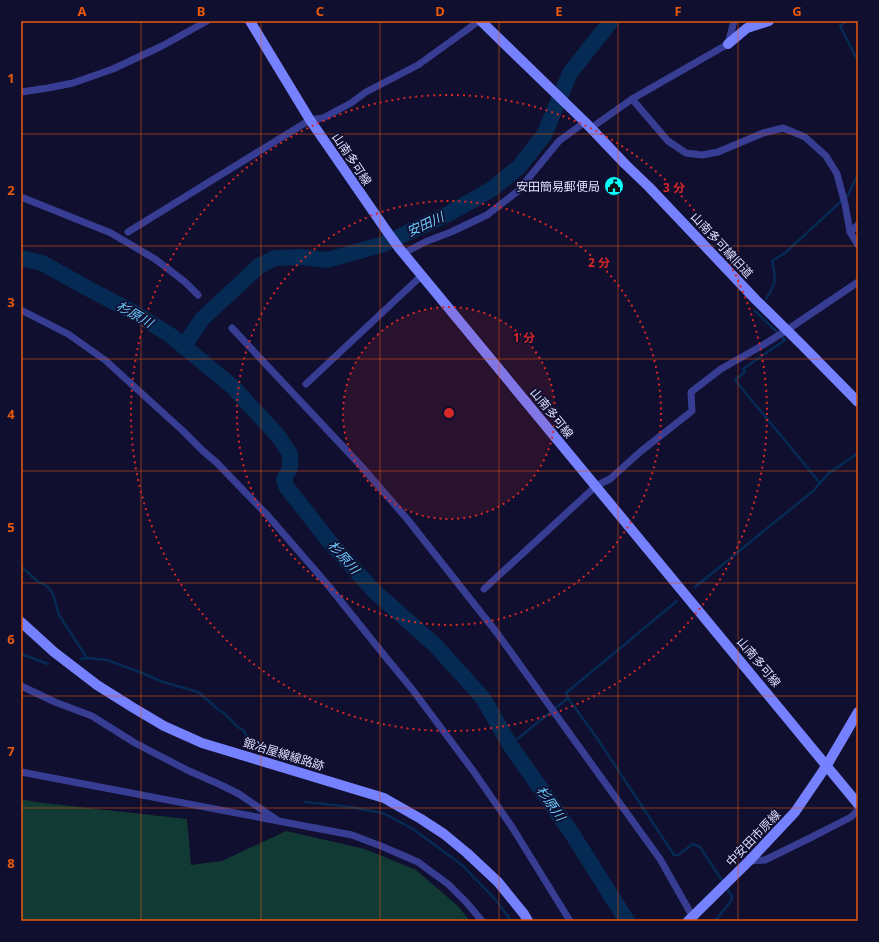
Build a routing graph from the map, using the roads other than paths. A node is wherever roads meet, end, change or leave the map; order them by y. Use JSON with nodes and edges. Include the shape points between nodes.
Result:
{"nodes":[{"id":1,"x":207,"y":21,"type":"edge"},
{"id":2,"x":250,"y":21,"type":"edge"},
{"id":3,"x":480,"y":21,"type":"edge"},
{"id":4,"x":734,"y":21,"type":"edge"},
{"id":5,"x":769,"y":21,"type":"edge"},
{"id":6,"x":728,"y":44,"type":"junction"},
{"id":7,"x":21,"y":92,"type":"edge"},
{"id":8,"x":632,"y":99,"type":"junction"},
{"id":9,"x":310,"y":120,"type":"junction"},
{"id":10,"x":588,"y":125,"type":"junction"},
{"id":11,"x":21,"y":197,"type":"edge"},
{"id":12,"x":858,"y":225,"type":"edge"},
{"id":13,"x":128,"y":232,"type":"dead end"},
{"id":14,"x":850,"y":232,"type":"junction"},
{"id":15,"x":858,"y":245,"type":"edge"},
{"id":16,"x":402,"y":250,"type":"junction"},
{"id":17,"x":424,"y":277,"type":"junction"},
{"id":18,"x":858,"y":282,"type":"edge"},
{"id":19,"x":198,"y":295,"type":"dead end"},
{"id":20,"x":21,"y":310,"type":"edge"},
{"id":21,"x":232,"y":328,"type":"dead end"},
{"id":22,"x":787,"y":330,"type":"junction"},
{"id":23,"x":306,"y":384,"type":"dead end"},
{"id":24,"x":858,"y":402,"type":"edge"},
{"id":25,"x":596,"y":486,"type":"junction"},
{"id":26,"x":484,"y":589,"type":"dead end"},
{"id":27,"x":21,"y":622,"type":"edge"},
{"id":28,"x":21,"y":686,"type":"edge"},
{"id":29,"x":858,"y":712,"type":"edge"},
{"id":30,"x":827,"y":766,"type":"junction"},
{"id":31,"x":21,"y":772,"type":"edge"},
{"id":32,"x":858,"y":804,"type":"edge"},
{"id":33,"x":858,"y":810,"type":"edge"},
{"id":34,"x":279,"y":822,"type":"junction"},
{"id":35,"x":749,"y":862,"type":"junction"},
{"id":36,"x":691,"y":920,"type":"edge"},
{"id":37,"x":482,"y":921,"type":"edge"},
{"id":38,"x":528,"y":921,"type":"edge"},
{"id":39,"x":570,"y":921,"type":"edge"}],
"edges":[{"from":1,"to":7,"type":"street","via":[[113,69],[73,83]]},
{"from":2,"to":9,"type":"street","name":"山南多可線"},
{"from":3,"to":9,"type":"street","via":[[418,65],[323,118]]},
{"from":3,"to":10,"type":"street","name":"山南多可線旧道"},
{"from":4,"to":6,"type":"street"},
{"from":5,"to":6,"type":"street","via":[[747,28]]},
{"from":6,"to":8,"type":"street"},
{"from":8,"to":10,"type":"street"},
{"from":8,"to":14,"type":"street","via":[[668,141],[686,153],[702,155],[718,152],[763,133],[783,128],[805,137],[826,156],[837,174]]},
{"from":9,"to":13,"type":"street"},
{"from":9,"to":16,"type":"street","name":"山南多可線"},
{"from":10,"to":16,"type":"street","via":[[559,141],[518,191],[487,215],[451,232]]},
{"from":10,"to":22,"type":"street","name":"山南多可線旧道"},
{"from":11,"to":19,"type":"street","via":[[111,233],[155,259]]},
{"from":12,"to":14,"type":"street"},
{"from":14,"to":15,"type":"street"},
{"from":16,"to":17,"type":"street","name":"山南多可線"},
{"from":17,"to":23,"type":"street","via":[[419,278]]},
{"from":17,"to":25,"type":"street","name":"山南多可線"},
{"from":18,"to":22,"type":"street"},
{"from":20,"to":39,"type":"street","via":[[68,334],[105,360],[217,463],[270,517],[412,689],[474,772],[512,827]]},
{"from":21,"to":36,"type":"street","via":[[363,468],[408,520],[497,633],[660,859]]},
{"from":22,"to":24,"type":"street","name":"山南多可線旧道"},
{"from":22,"to":25,"type":"street","via":[[721,369],[691,392],[692,411],[610,479]]},
{"from":25,"to":26,"type":"street"},
{"from":25,"to":30,"type":"street","name":"山南多可線"},
{"from":27,"to":38,"type":"street","name":"鍛冶屋線線路跡","via":[[54,652],[97,685],[164,726],[202,743],[384,798],[421,819],[444,834],[498,882]]},
{"from":28,"to":34,"type":"street","via":[[92,716],[187,770],[239,794]]},
{"from":29,"to":30,"type":"street"},
{"from":30,"to":32,"type":"street","name":"山南多可線"},
{"from":30,"to":35,"type":"street","name":"中安田市原線","via":[[795,812]]},
{"from":31,"to":34,"type":"street"},
{"from":33,"to":35,"type":"street","via":[[850,817],[765,860]]},
{"from":34,"to":37,"type":"street","via":[[352,836],[418,862],[448,884]]},
{"from":35,"to":36,"type":"street","name":"中安田市原線"}]}
